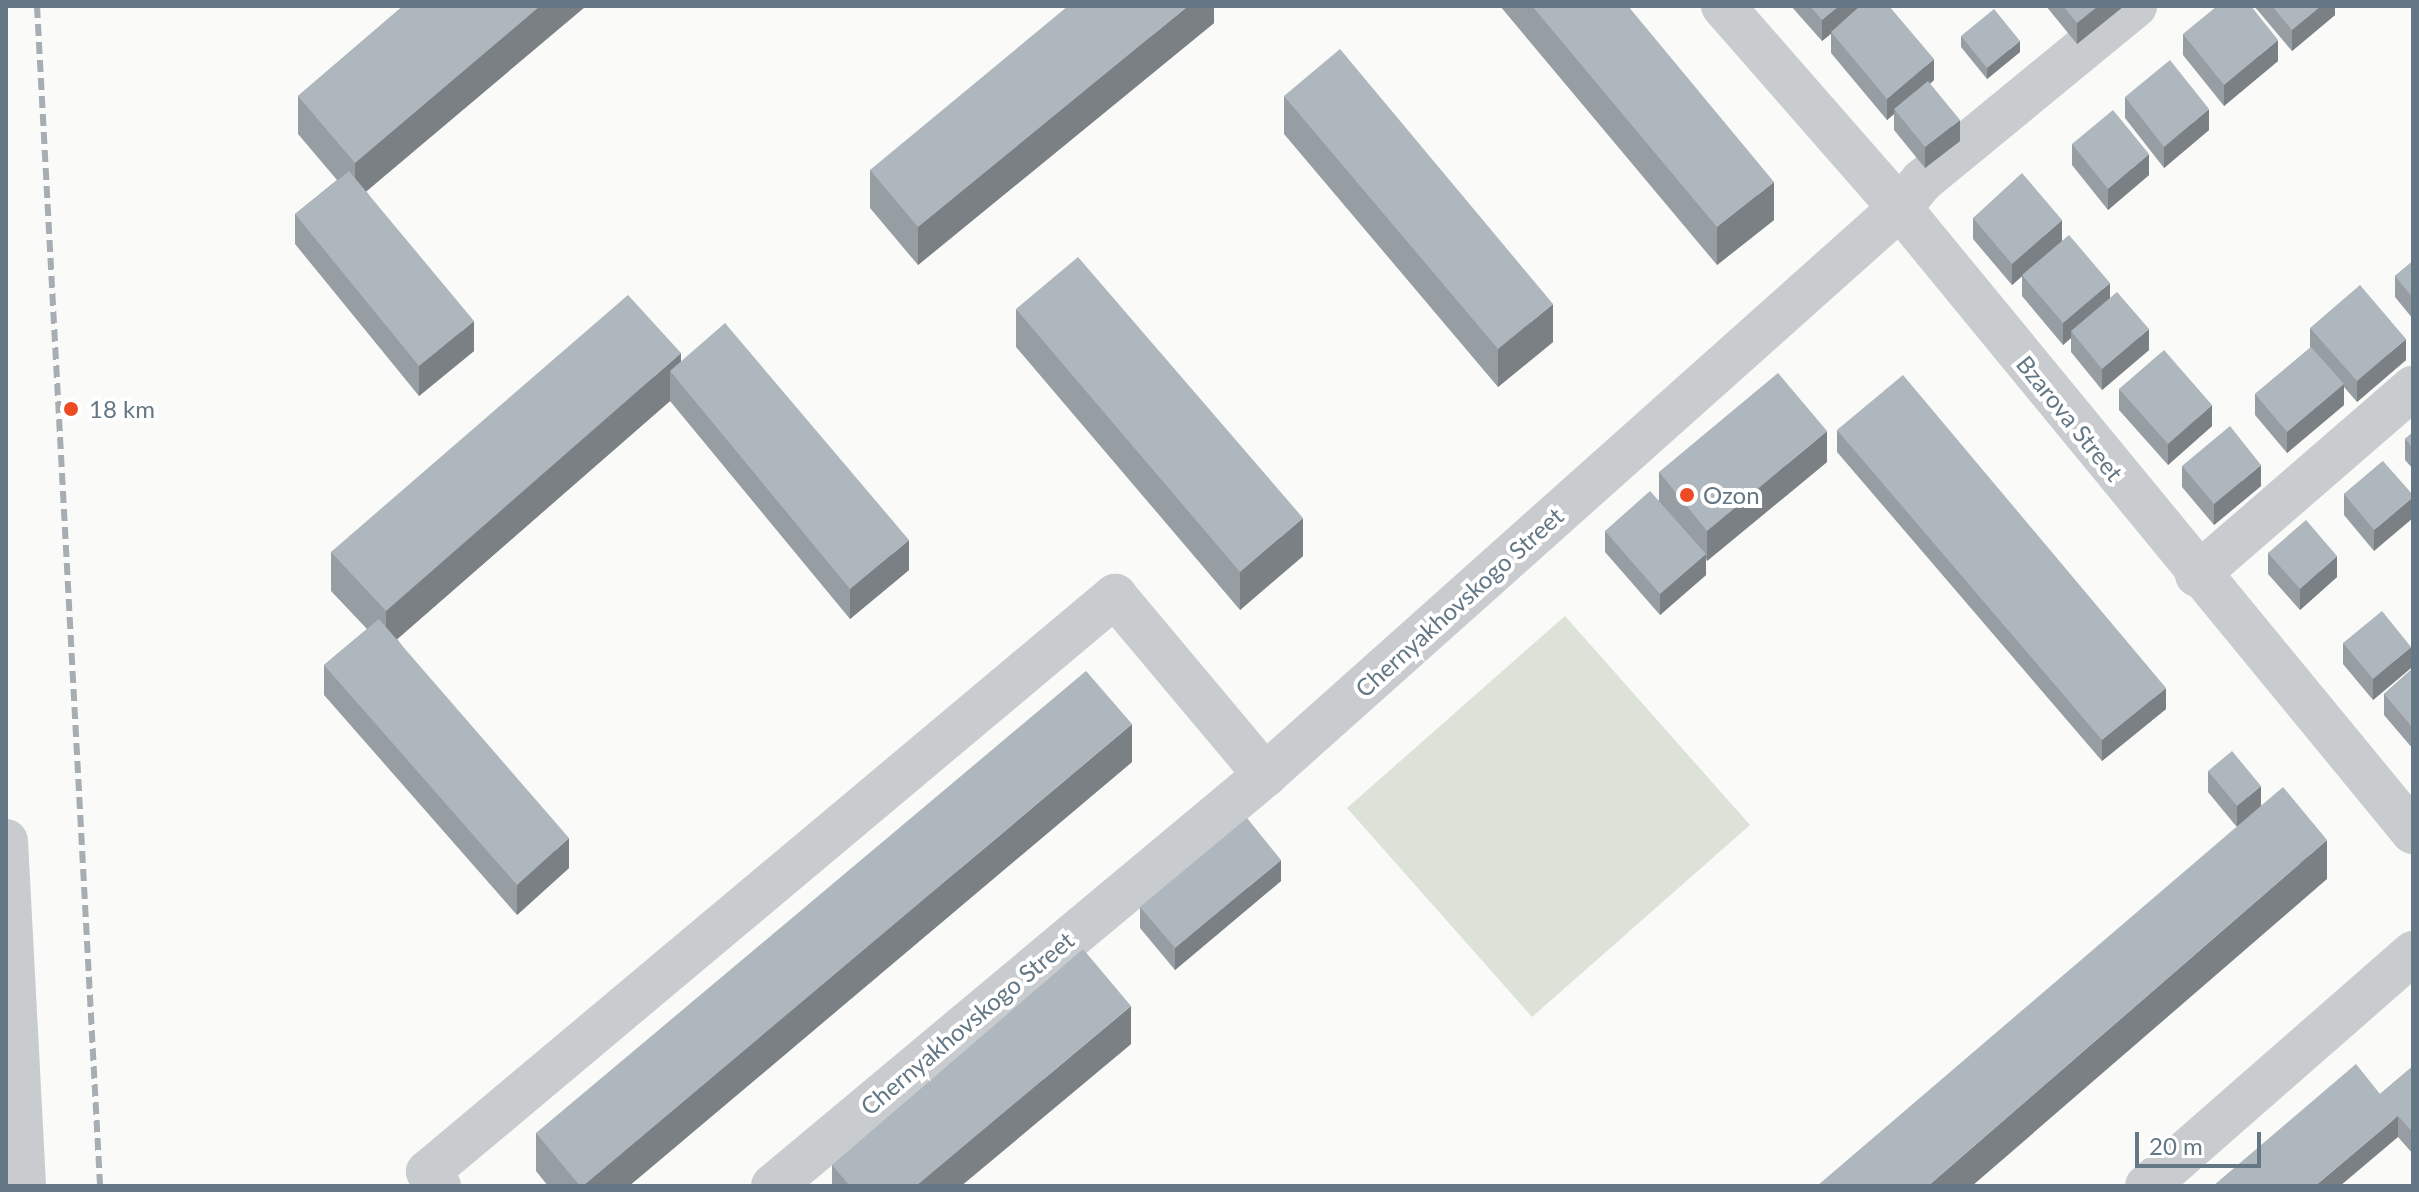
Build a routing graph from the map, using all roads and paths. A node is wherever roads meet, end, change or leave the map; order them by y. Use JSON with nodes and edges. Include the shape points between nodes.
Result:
{"nodes":[{"id":1,"x":1723,"y":6,"type":"edge"},
{"id":2,"x":2135,"y":6,"type":"edge"},
{"id":3,"x":1900,"y":208,"type":"junction"},
{"id":4,"x":2413,"y":388,"type":"edge"},
{"id":5,"x":2197,"y":575,"type":"junction"},
{"id":6,"x":1265,"y":775,"type":"junction"},
{"id":7,"x":2413,"y":832,"type":"edge"},
{"id":8,"x":6,"y":841,"type":"edge"},
{"id":9,"x":2413,"y":953,"type":"edge"},
{"id":10,"x":24,"y":1186,"type":"edge"},
{"id":11,"x":439,"y":1186,"type":"edge"},
{"id":12,"x":773,"y":1186,"type":"edge"},
{"id":13,"x":2147,"y":1186,"type":"edge"}],
"edges":[{"from":1,"to":3,"type":"street","name":"Bzarova Street"},
{"from":2,"to":3,"type":"street","name":"Chernyakhovskogo Street","via":[[1922,181]]},
{"from":3,"to":5,"type":"street","name":"Bzarova Street"},
{"from":3,"to":6,"type":"street","name":"Chernyakhovskogo Street"},
{"from":4,"to":5,"type":"street"},
{"from":5,"to":7,"type":"street","name":"Bzarova Street"},
{"from":6,"to":11,"type":"street","via":[[1115,596],[428,1172]]},
{"from":6,"to":12,"type":"street","name":"Chernyakhovskogo Street"},
{"from":8,"to":10,"type":"street"},
{"from":9,"to":13,"type":"street"}]}
